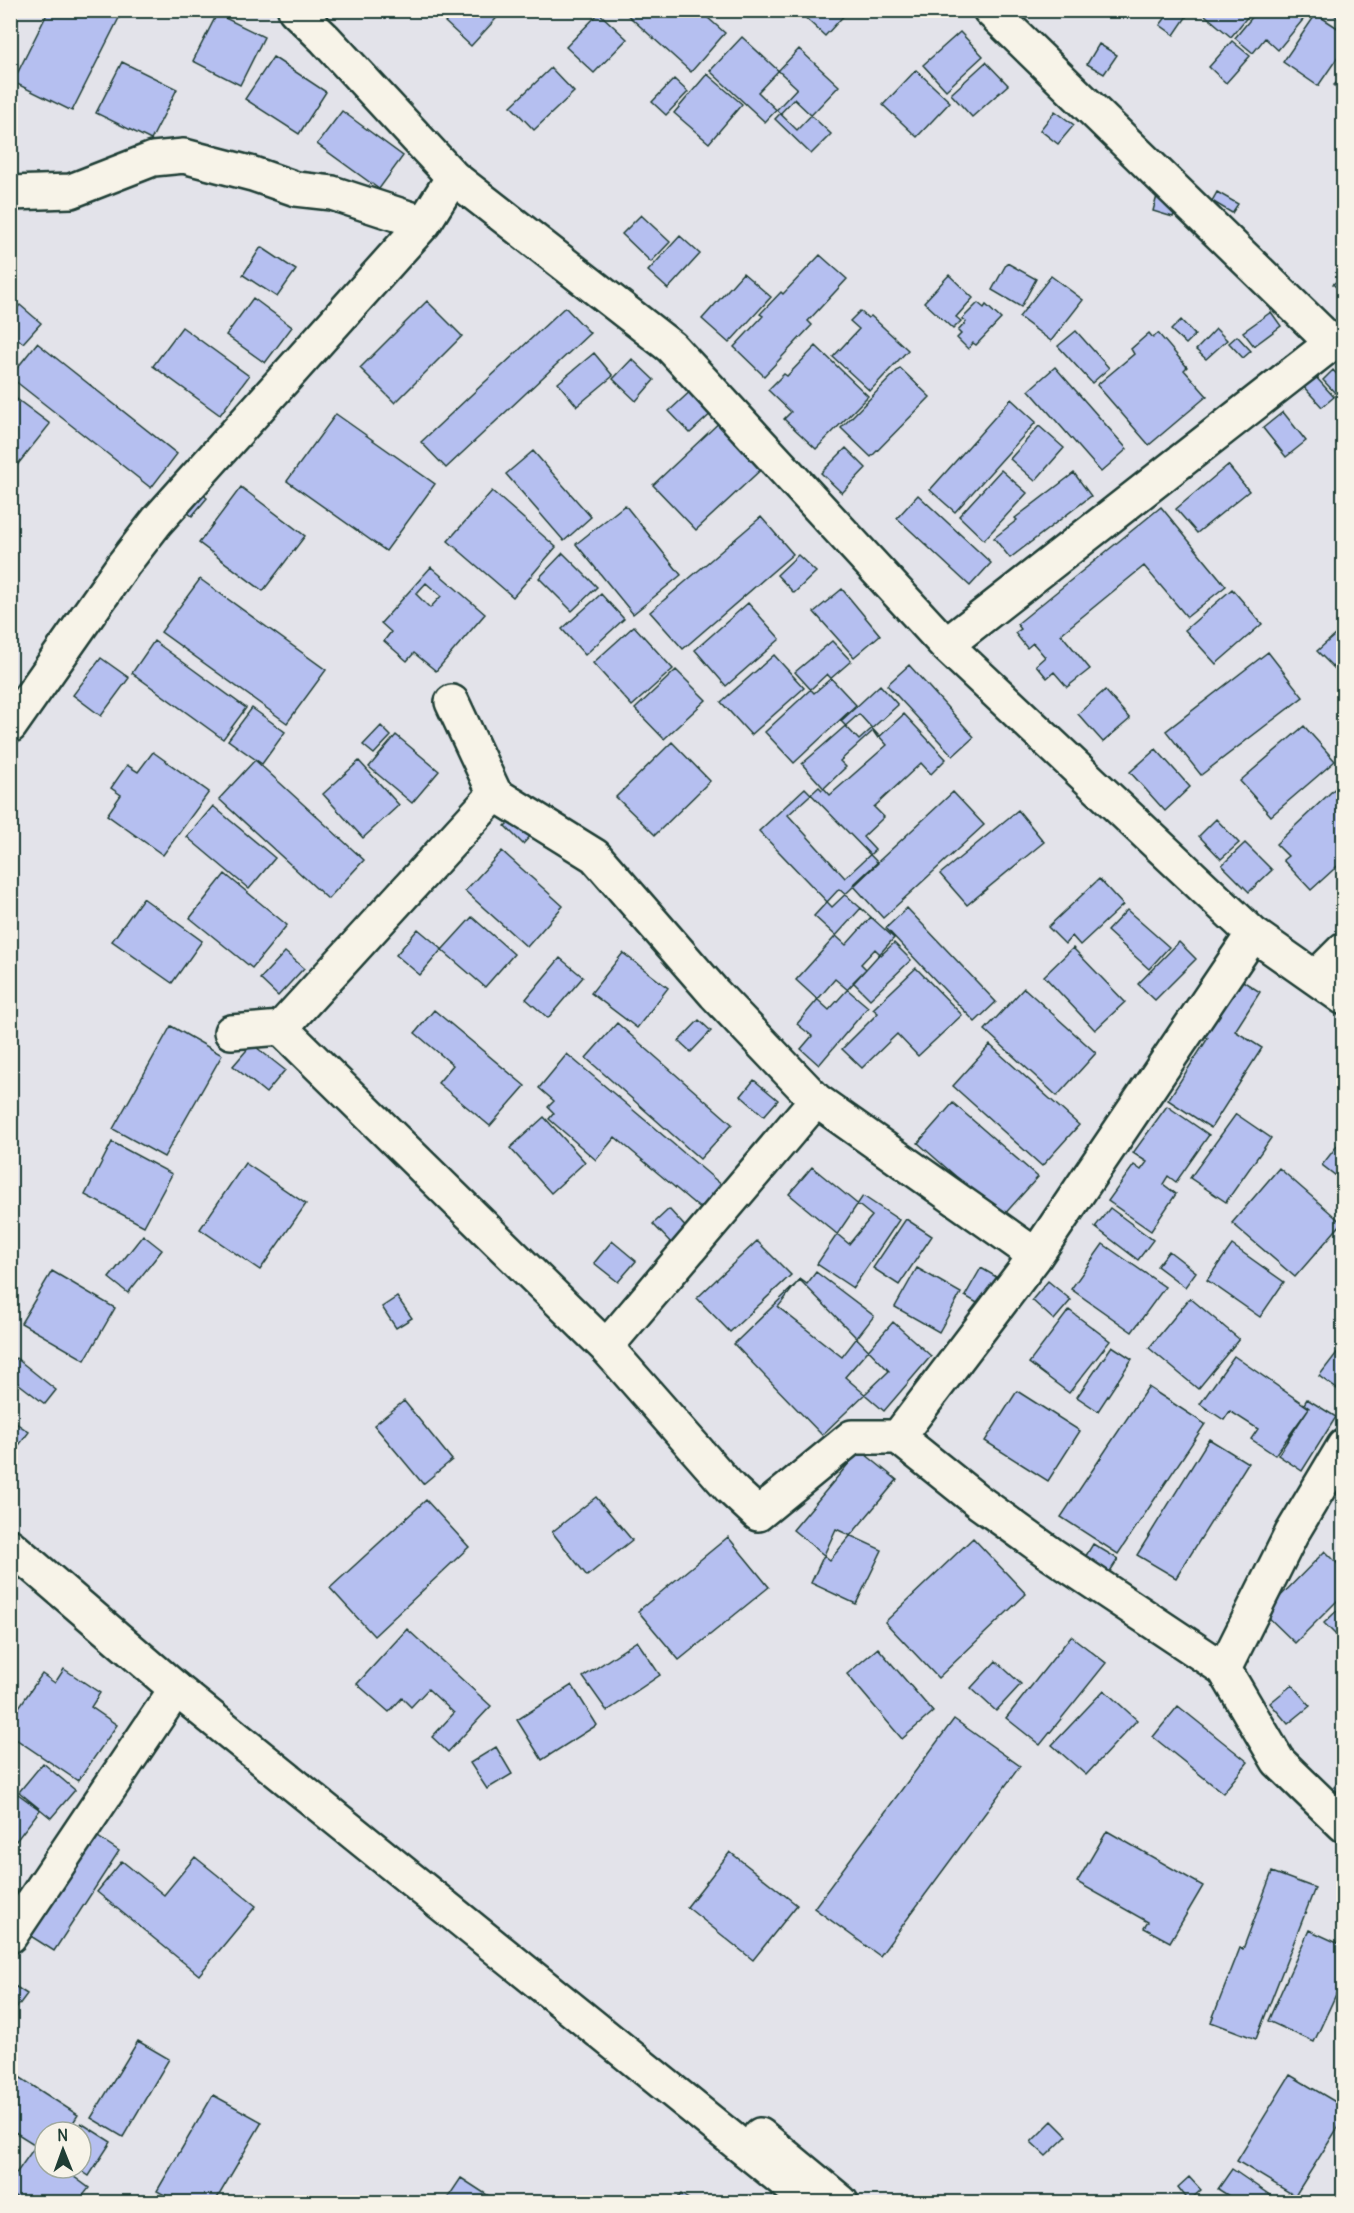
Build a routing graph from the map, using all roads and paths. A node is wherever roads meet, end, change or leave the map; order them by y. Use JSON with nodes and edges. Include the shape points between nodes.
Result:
{"nodes":[{"id":1,"x":295,"y":10,"type":"edge"},
{"id":2,"x":990,"y":10,"type":"edge"},
{"id":3,"x":453,"y":177,"type":"junction"},
{"id":4,"x":10,"y":193,"type":"edge"},
{"id":5,"x":424,"y":223,"type":"junction"},
{"id":6,"x":1338,"y":340,"type":"edge"},
{"id":7,"x":946,"y":645,"type":"junction"},
{"id":8,"x":452,"y":702,"type":"dead end"},
{"id":9,"x":10,"y":726,"type":"edge"},
{"id":10,"x":495,"y":794,"type":"junction"},
{"id":11,"x":1252,"y":934,"type":"junction"},
{"id":12,"x":1344,"y":949,"type":"edge"},
{"id":13,"x":1316,"y":977,"type":"junction"},
{"id":14,"x":1344,"y":998,"type":"edge"},
{"id":15,"x":281,"y":1028,"type":"junction"},
{"id":16,"x":231,"y":1032,"type":"dead end"},
{"id":17,"x":816,"y":1100,"type":"junction"},
{"id":18,"x":1034,"y":1258,"type":"junction"},
{"id":19,"x":606,"y":1347,"type":"junction"},
{"id":20,"x":898,"y":1437,"type":"junction"},
{"id":21,"x":1344,"y":1446,"type":"edge"},
{"id":22,"x":10,"y":1546,"type":"edge"},
{"id":23,"x":1224,"y":1669,"type":"junction"},
{"id":24,"x":176,"y":1689,"type":"junction"},
{"id":25,"x":1344,"y":1825,"type":"edge"},
{"id":26,"x":10,"y":1936,"type":"edge"},
{"id":27,"x":760,"y":2135,"type":"dead end"},
{"id":28,"x":810,"y":2202,"type":"edge"},
{"id":29,"x":841,"y":2202,"type":"edge"}],
"edges":[{"from":1,"to":3,"type":"street"},
{"from":2,"to":6,"type":"street"},
{"from":3,"to":5,"type":"street"},
{"from":3,"to":7,"type":"street","via":[[671,347]]},
{"from":4,"to":5,"type":"street","via":[[71,190],[153,159],[184,156],[297,189],[332,193]]},
{"from":5,"to":9,"type":"street","via":[[157,520]]},
{"from":6,"to":7,"type":"street"},
{"from":7,"to":11,"type":"street"},
{"from":8,"to":10,"type":"street"},
{"from":10,"to":15,"type":"street"},
{"from":10,"to":17,"type":"street","via":[[595,856],[715,994]]},
{"from":11,"to":13,"type":"street"},
{"from":11,"to":18,"type":"street"},
{"from":12,"to":13,"type":"street"},
{"from":13,"to":14,"type":"street"},
{"from":15,"to":16,"type":"street"},
{"from":15,"to":19,"type":"street"},
{"from":17,"to":18,"type":"street"},
{"from":17,"to":19,"type":"street"},
{"from":18,"to":20,"type":"street"},
{"from":19,"to":20,"type":"street","via":[[730,1488],[758,1514],[852,1437]]},
{"from":20,"to":23,"type":"street","via":[[1051,1554]]},
{"from":21,"to":23,"type":"street","via":[[1292,1533]]},
{"from":22,"to":24,"type":"street"},
{"from":23,"to":25,"type":"street","via":[[1278,1761]]},
{"from":24,"to":26,"type":"street"},
{"from":24,"to":28,"type":"street"},
{"from":27,"to":29,"type":"street"}]}
